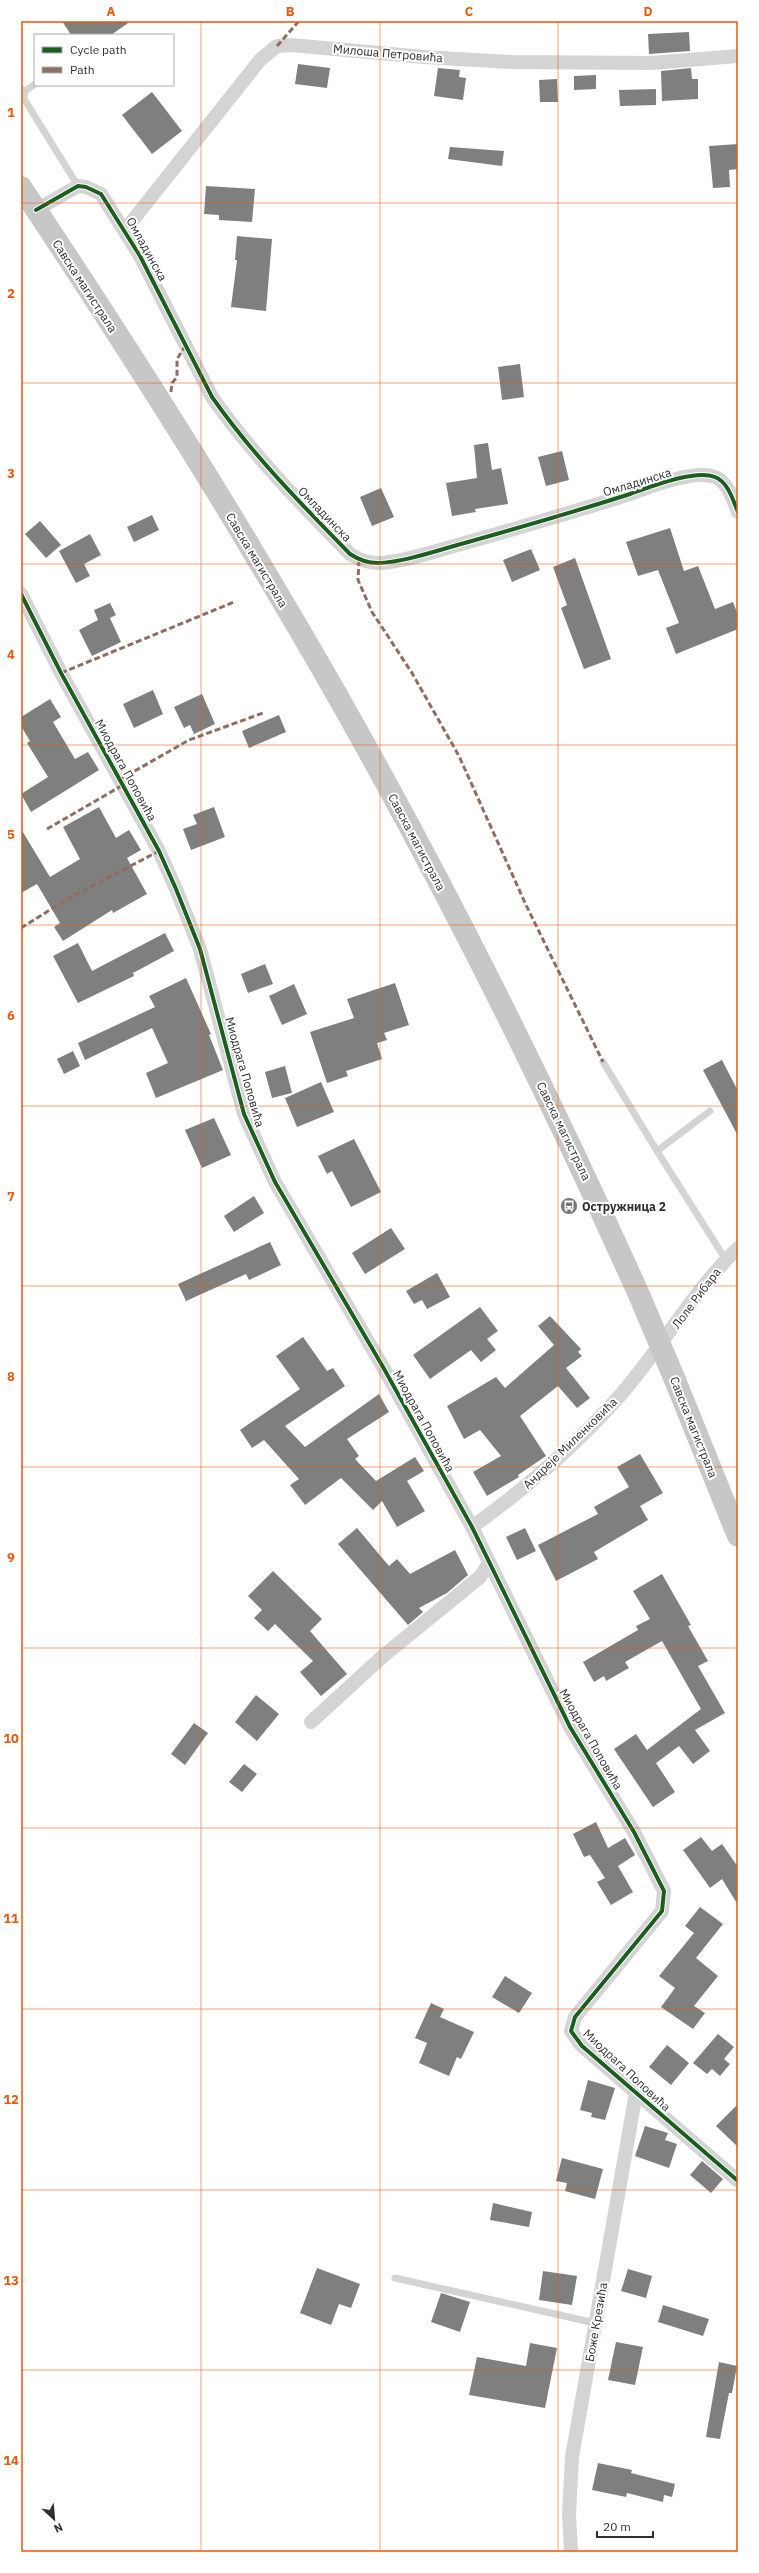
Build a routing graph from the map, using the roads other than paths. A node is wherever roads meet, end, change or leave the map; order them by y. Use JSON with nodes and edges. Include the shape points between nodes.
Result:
{"nodes":[{"id":1,"x":738,"y":56,"type":"edge"},
{"id":2,"x":34,"y":85,"type":"edge"},
{"id":3,"x":21,"y":94,"type":"edge"},
{"id":4,"x":78,"y":186,"type":"junction"},
{"id":5,"x":21,"y":187,"type":"edge"},
{"id":6,"x":36,"y":210,"type":"junction"},
{"id":7,"x":125,"y":230,"type":"junction"},
{"id":8,"x":738,"y":512,"type":"edge"},
{"id":9,"x":21,"y":594,"type":"edge"},
{"id":10,"x":603,"y":1062,"type":"dead end"},
{"id":11,"x":710,"y":1111,"type":"dead end"},
{"id":12,"x":657,"y":1150,"type":"junction"},
{"id":13,"x":738,"y":1248,"type":"edge"},
{"id":14,"x":726,"y":1260,"type":"junction"},
{"id":15,"x":657,"y":1349,"type":"joint"},
{"id":16,"x":472,"y":1527,"type":"junction"},
{"id":17,"x":738,"y":1536,"type":"edge"},
{"id":18,"x":489,"y":1563,"type":"junction"},
{"id":19,"x":311,"y":1722,"type":"dead end"},
{"id":20,"x":636,"y":2093,"type":"junction"},
{"id":21,"x":738,"y":2181,"type":"edge"},
{"id":22,"x":395,"y":2278,"type":"dead end"},
{"id":23,"x":596,"y":2323,"type":"junction"},
{"id":24,"x":571,"y":2552,"type":"edge"}],
"edges":[{"from":1,"to":7,"type":"street","name":"Милоша Петровића","via":[[651,63],[511,62],[424,57],[308,45],[277,46],[260,60]]},
{"from":2,"to":3,"type":"lane"},
{"from":3,"to":4,"type":"lane"},
{"from":4,"to":6,"type":"street"},
{"from":4,"to":7,"type":"street","name":"Омладинска","via":[[101,194]]},
{"from":5,"to":6,"type":"main road","name":"Савска магистрала"},
{"from":6,"to":17,"type":"main road","name":"Савска магистрала","bridge":true,"via":[[163,404],[276,589],[399,808],[499,998],[576,1154],[640,1297]]},
{"from":7,"to":8,"type":"street","name":"Омладинска","via":[[212,397],[223,413],[271,472],[350,554],[359,560],[380,563],[440,550],[548,520],[671,481],[699,476],[715,477],[722,481]]},
{"from":9,"to":16,"type":"street","name":"Миодрага Поповића","via":[[61,674],[159,851],[179,896],[200,949],[244,1114],[275,1182],[383,1367]]},
{"from":10,"to":12,"type":"lane"},
{"from":11,"to":12,"type":"lane"},
{"from":12,"to":14,"type":"lane"},
{"from":13,"to":14,"type":"street","name":"Лоле Рибара"},
{"from":14,"to":15,"type":"street","name":"Лоле Рибара","via":[[707,1280]]},
{"from":15,"to":16,"type":"street","name":"Андреје Миленковића","via":[[617,1399],[573,1443],[512,1498]]},
{"from":16,"to":18,"type":"street","name":"Миодрага Поповића"},
{"from":18,"to":19,"type":"street","via":[[480,1577],[382,1657]]},
{"from":18,"to":20,"type":"street","name":"Миодрага Поповића","via":[[570,1727],[634,1832],[664,1891],[662,1911],[576,2017],[571,2031],[582,2046]]},
{"from":20,"to":21,"type":"street","name":"Миодрага Поповића"},
{"from":20,"to":23,"type":"street","name":"Боже Крезића"},
{"from":22,"to":23,"type":"lane"},
{"from":23,"to":24,"type":"street","name":"Боже Крезића","via":[[572,2457],[569,2514]]}]}
